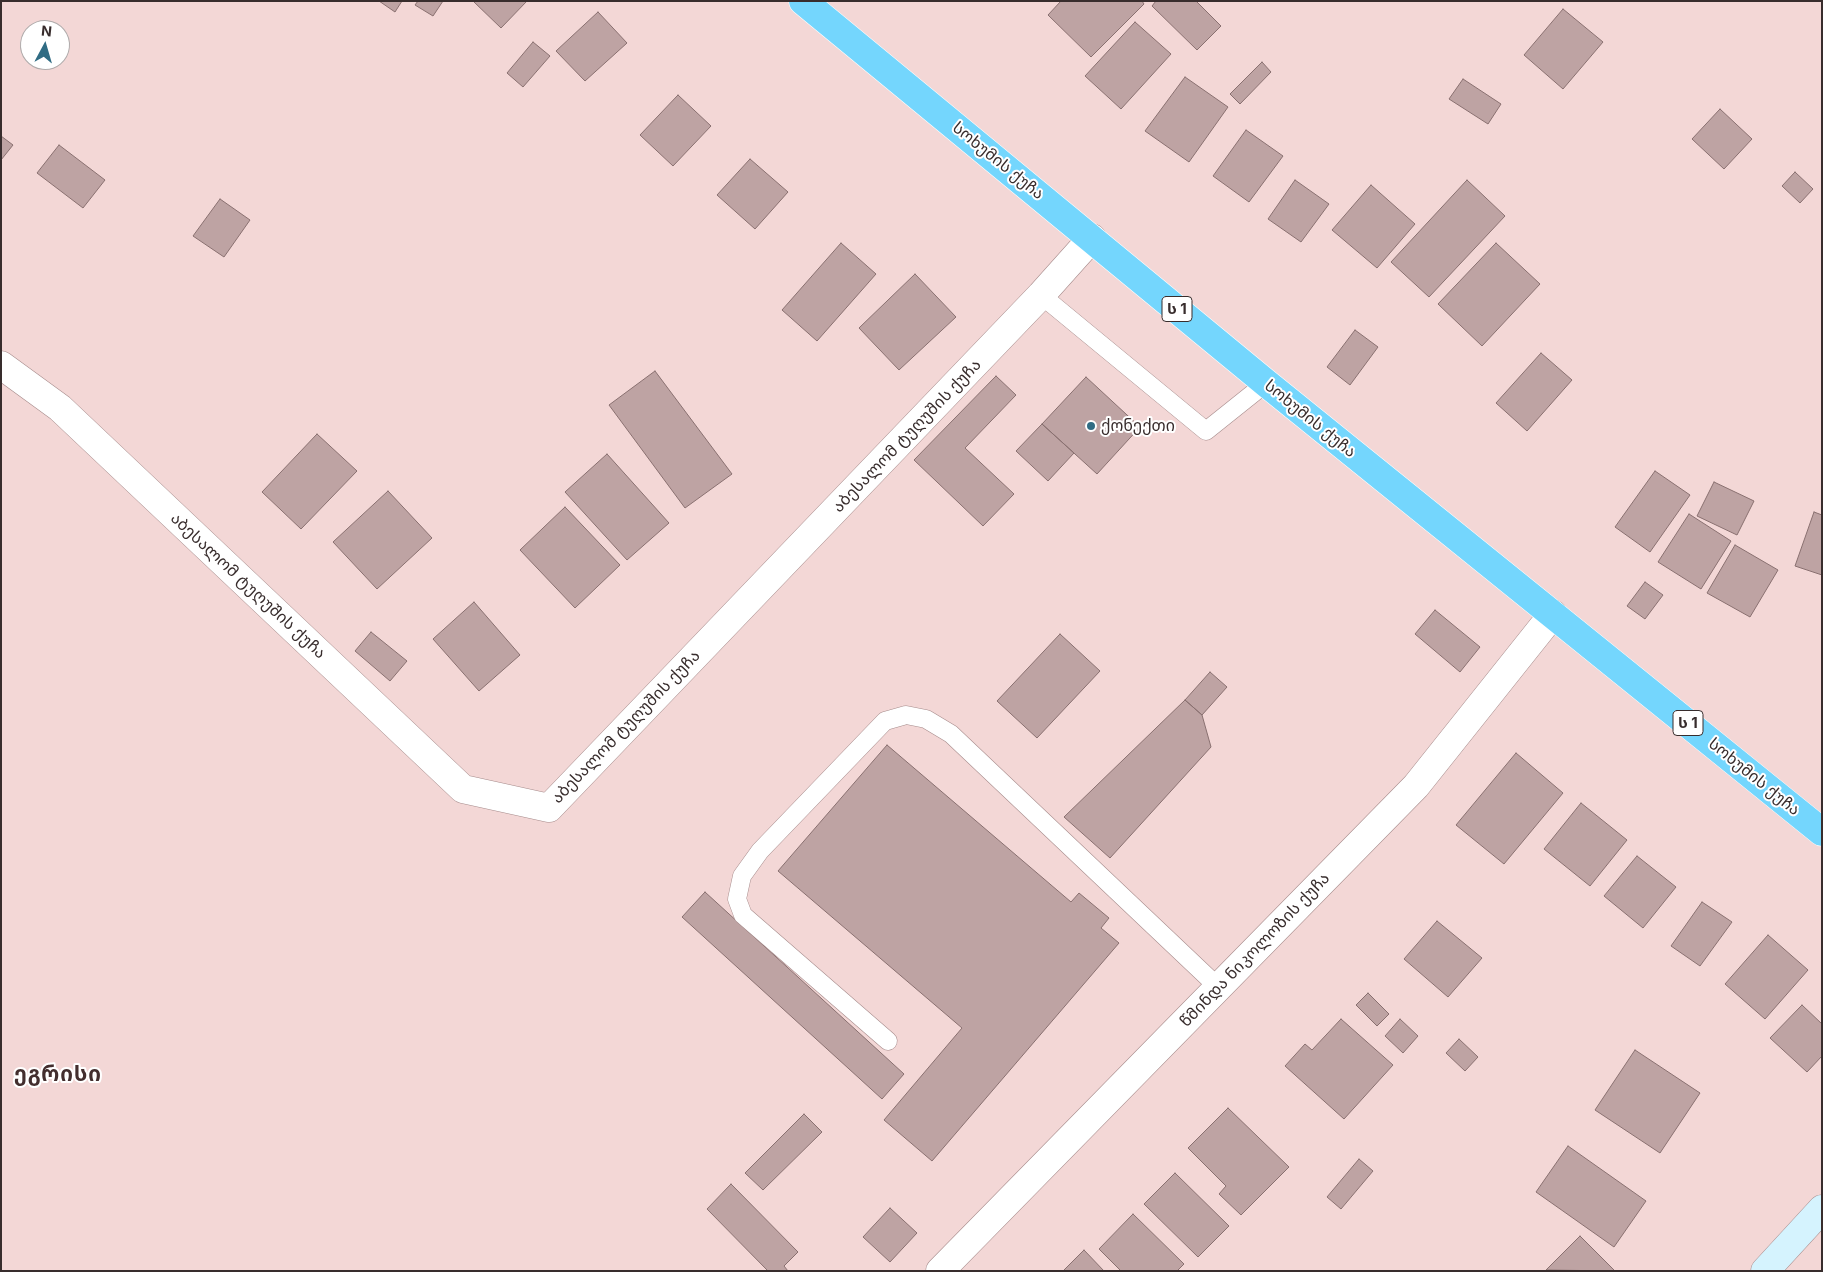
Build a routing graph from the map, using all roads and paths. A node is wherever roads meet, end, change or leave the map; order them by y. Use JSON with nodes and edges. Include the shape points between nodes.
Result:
{"nodes":[{"id":1,"x":803,"y":1,"type":"edge"},
{"id":2,"x":1092,"y":238,"type":"junction"},
{"id":3,"x":1041,"y":296,"type":"junction"},
{"id":4,"x":1,"y":365,"type":"edge"},
{"id":5,"x":1266,"y":383,"type":"junction"},
{"id":6,"x":1553,"y":614,"type":"junction"},
{"id":7,"x":1822,"y":832,"type":"edge"},
{"id":8,"x":1218,"y":987,"type":"junction"},
{"id":9,"x":888,"y":1041,"type":"dead end"},
{"id":10,"x":1822,"y":1210,"type":"edge"},
{"id":11,"x":940,"y":1271,"type":"edge"},
{"id":12,"x":1765,"y":1271,"type":"edge"}],
"edges":[{"from":1,"to":2,"type":"highway","name":"სოხუმის ქუჩა","number":"ს 1"},
{"from":2,"to":3,"type":"street","name":"აბესალომ ტუღუშის ქუჩა"},
{"from":2,"to":5,"type":"highway","name":"სოხუმის ქუჩა","number":"ს 1"},
{"from":3,"to":4,"type":"street","name":"აბესალომ ტუღუშის ქუჩა","via":[[549,808],[463,789],[60,408]]},
{"from":3,"to":5,"type":"lane","via":[[1206,431]]},
{"from":5,"to":6,"type":"highway","name":"სოხუმის ქუჩა","number":"ს 1"},
{"from":6,"to":7,"type":"highway","name":"სოხუმის ქუჩა","number":"ს 1"},
{"from":6,"to":8,"type":"street","name":"წმინდა ნიკოლოზის ქუჩა","via":[[1416,786]]},
{"from":8,"to":9,"type":"lane","via":[[951,734],[926,719],[906,715],[884,721],[760,851],[742,876],[737,899],[743,915]]},
{"from":8,"to":11,"type":"street","name":"წმინდა ნიკოლოზის ქუჩა"},
{"from":10,"to":12,"type":"street"}]}
